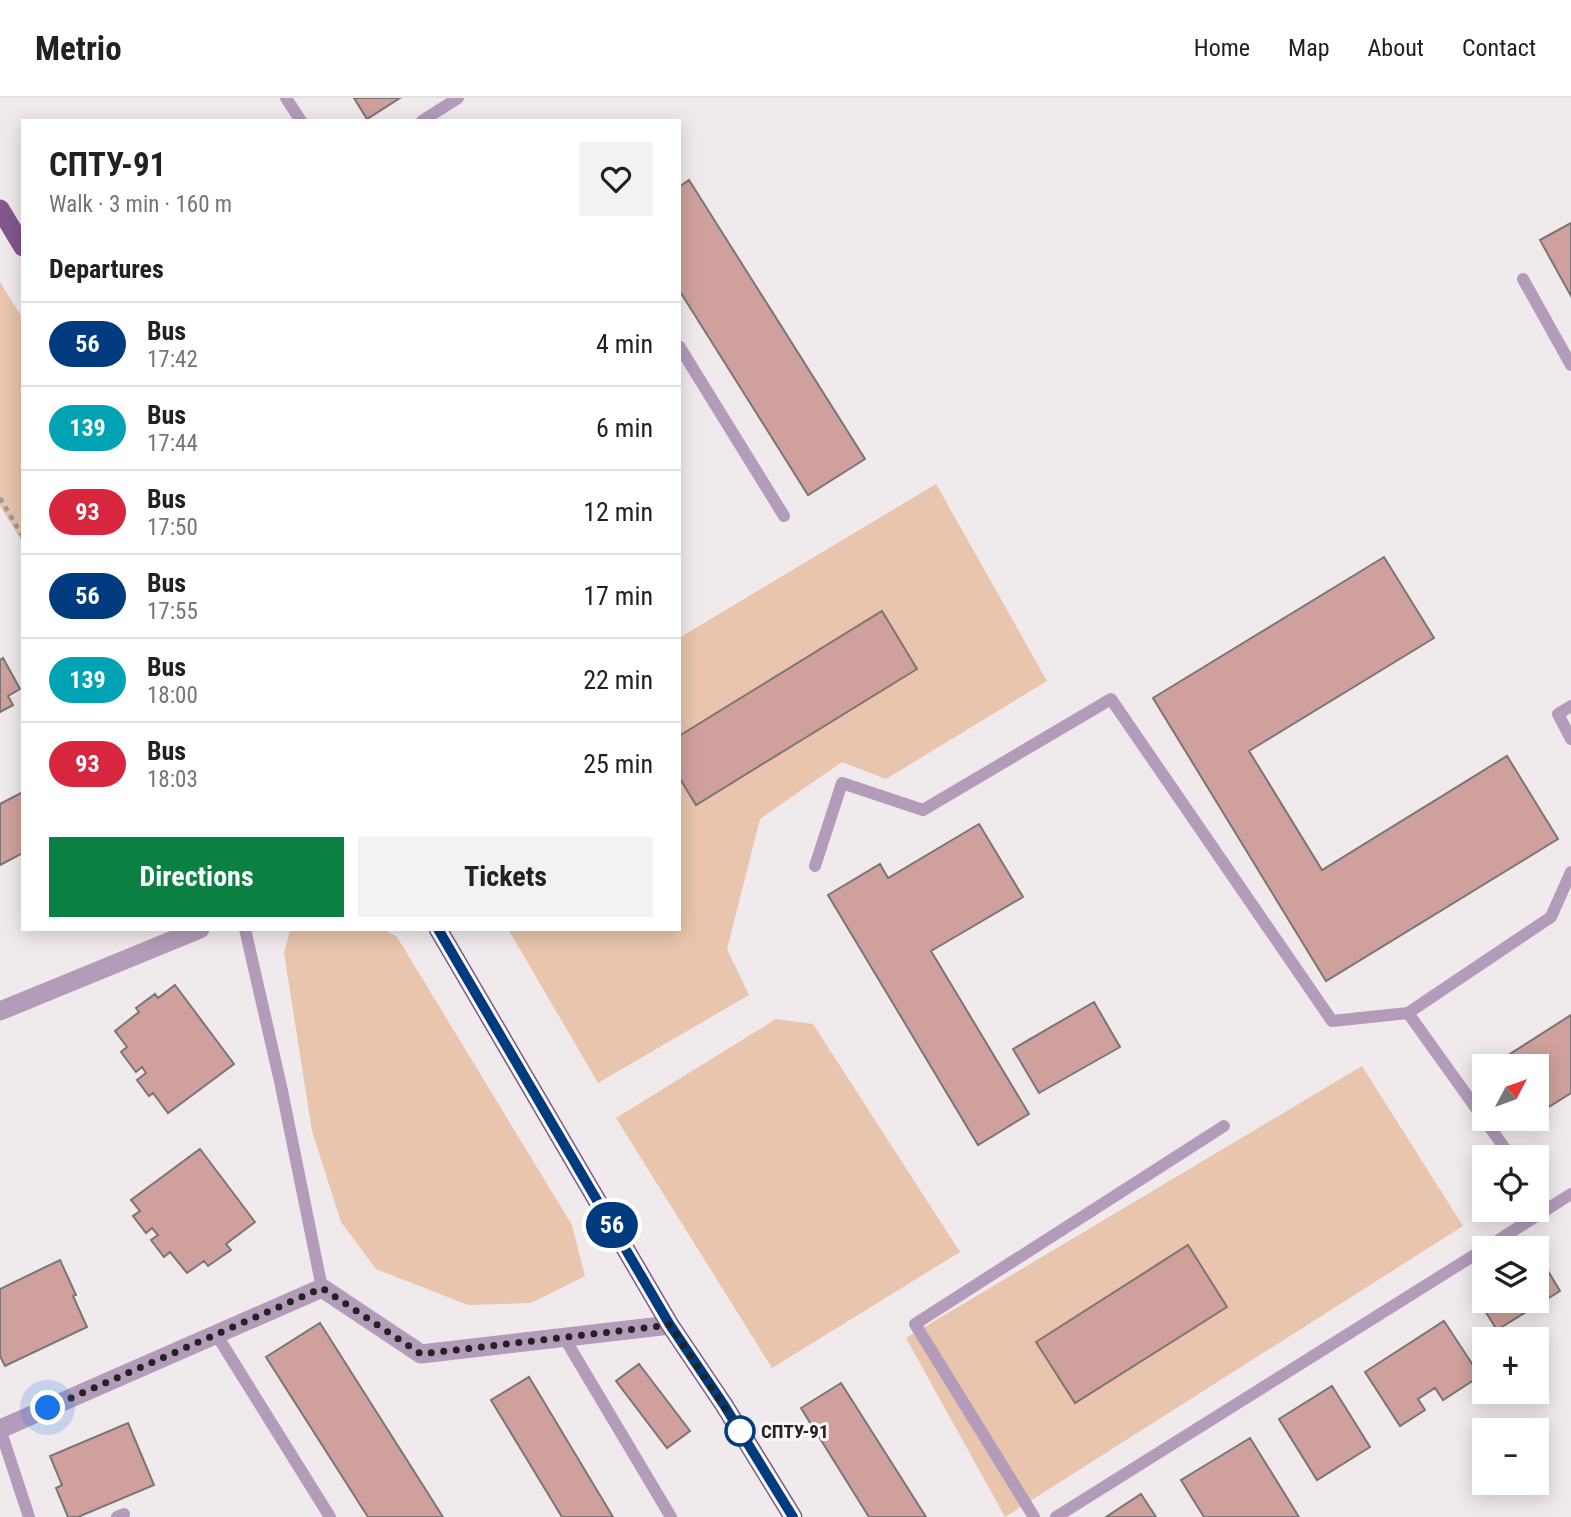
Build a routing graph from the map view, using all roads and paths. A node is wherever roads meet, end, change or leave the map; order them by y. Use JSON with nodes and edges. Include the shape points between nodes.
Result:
{"nodes":[{"id":1,"x":286,"y":98,"type":"edge"},
{"id":2,"x":458,"y":98,"type":"edge"},
{"id":3,"x":300,"y":119,"type":"edge"},
{"id":4,"x":425,"y":119,"type":"edge"},
{"id":5,"x":0,"y":209,"type":"edge"},
{"id":6,"x":21,"y":244,"type":"edge"},
{"id":7,"x":1523,"y":279,"type":"dead end"},
{"id":8,"x":681,"y":349,"type":"edge"},
{"id":9,"x":1571,"y":365,"type":"edge"},
{"id":10,"x":0,"y":498,"type":"edge"},
{"id":11,"x":784,"y":516,"type":"dead end"},
{"id":12,"x":21,"y":534,"type":"edge"},
{"id":13,"x":1571,"y":706,"type":"edge"},
{"id":14,"x":1571,"y":739,"type":"edge"},
{"id":15,"x":815,"y":866,"type":"dead end"},
{"id":16,"x":1571,"y":872,"type":"edge"},
{"id":17,"x":195,"y":931,"type":"edge"},
{"id":18,"x":245,"y":931,"type":"edge"},
{"id":19,"x":439,"y":931,"type":"edge"},
{"id":20,"x":0,"y":1011,"type":"edge"},
{"id":21,"x":1408,"y":1013,"type":"junction"},
{"id":22,"x":1224,"y":1126,"type":"dead end"},
{"id":23,"x":1502,"y":1145,"type":"edge"},
{"id":24,"x":1571,"y":1194,"type":"edge"},
{"id":25,"x":1549,"y":1208,"type":"edge"},
{"id":26,"x":1527,"y":1222,"type":"edge"},
{"id":27,"x":1504,"y":1236,"type":"edge"},
{"id":28,"x":1472,"y":1256,"type":"edge"},
{"id":29,"x":322,"y":1288,"type":"junction"},
{"id":30,"x":670,"y":1325,"type":"junction"},
{"id":31,"x":216,"y":1334,"type":"junction"},
{"id":32,"x":565,"y":1339,"type":"junction"},
{"id":33,"x":0,"y":1429,"type":"edge"},
{"id":34,"x":29,"y":1517,"type":"edge"},
{"id":35,"x":330,"y":1517,"type":"edge"},
{"id":36,"x":671,"y":1517,"type":"edge"},
{"id":37,"x":793,"y":1517,"type":"edge"},
{"id":38,"x":1034,"y":1517,"type":"edge"},
{"id":39,"x":1056,"y":1517,"type":"edge"}],
"edges":[{"from":1,"to":3,"type":"lane"},
{"from":2,"to":4,"type":"lane"},
{"from":5,"to":6,"type":"main road"},
{"from":7,"to":9,"type":"lane"},
{"from":8,"to":11,"type":"lane"},
{"from":10,"to":12,"type":"path"},
{"from":13,"to":14,"type":"lane","via":[[1558,714]]},
{"from":15,"to":21,"type":"lane","via":[[842,783],[923,810],[1111,699],[1332,1021]]},
{"from":16,"to":21,"type":"lane","via":[[1551,917]]},
{"from":17,"to":20,"type":"street"},
{"from":18,"to":29,"type":"lane"},
{"from":19,"to":30,"type":"main road"},
{"from":21,"to":23,"type":"lane"},
{"from":22,"to":38,"type":"lane","via":[[915,1324]]},
{"from":24,"to":25,"type":"lane"},
{"from":26,"to":27,"type":"lane"},
{"from":28,"to":39,"type":"lane"},
{"from":29,"to":31,"type":"street"},
{"from":29,"to":32,"type":"street","via":[[421,1354]]},
{"from":30,"to":32,"type":"street"},
{"from":30,"to":37,"type":"main road"},
{"from":31,"to":33,"type":"street"},
{"from":31,"to":35,"type":"lane"},
{"from":32,"to":36,"type":"lane"},
{"from":33,"to":34,"type":"lane"}]}
